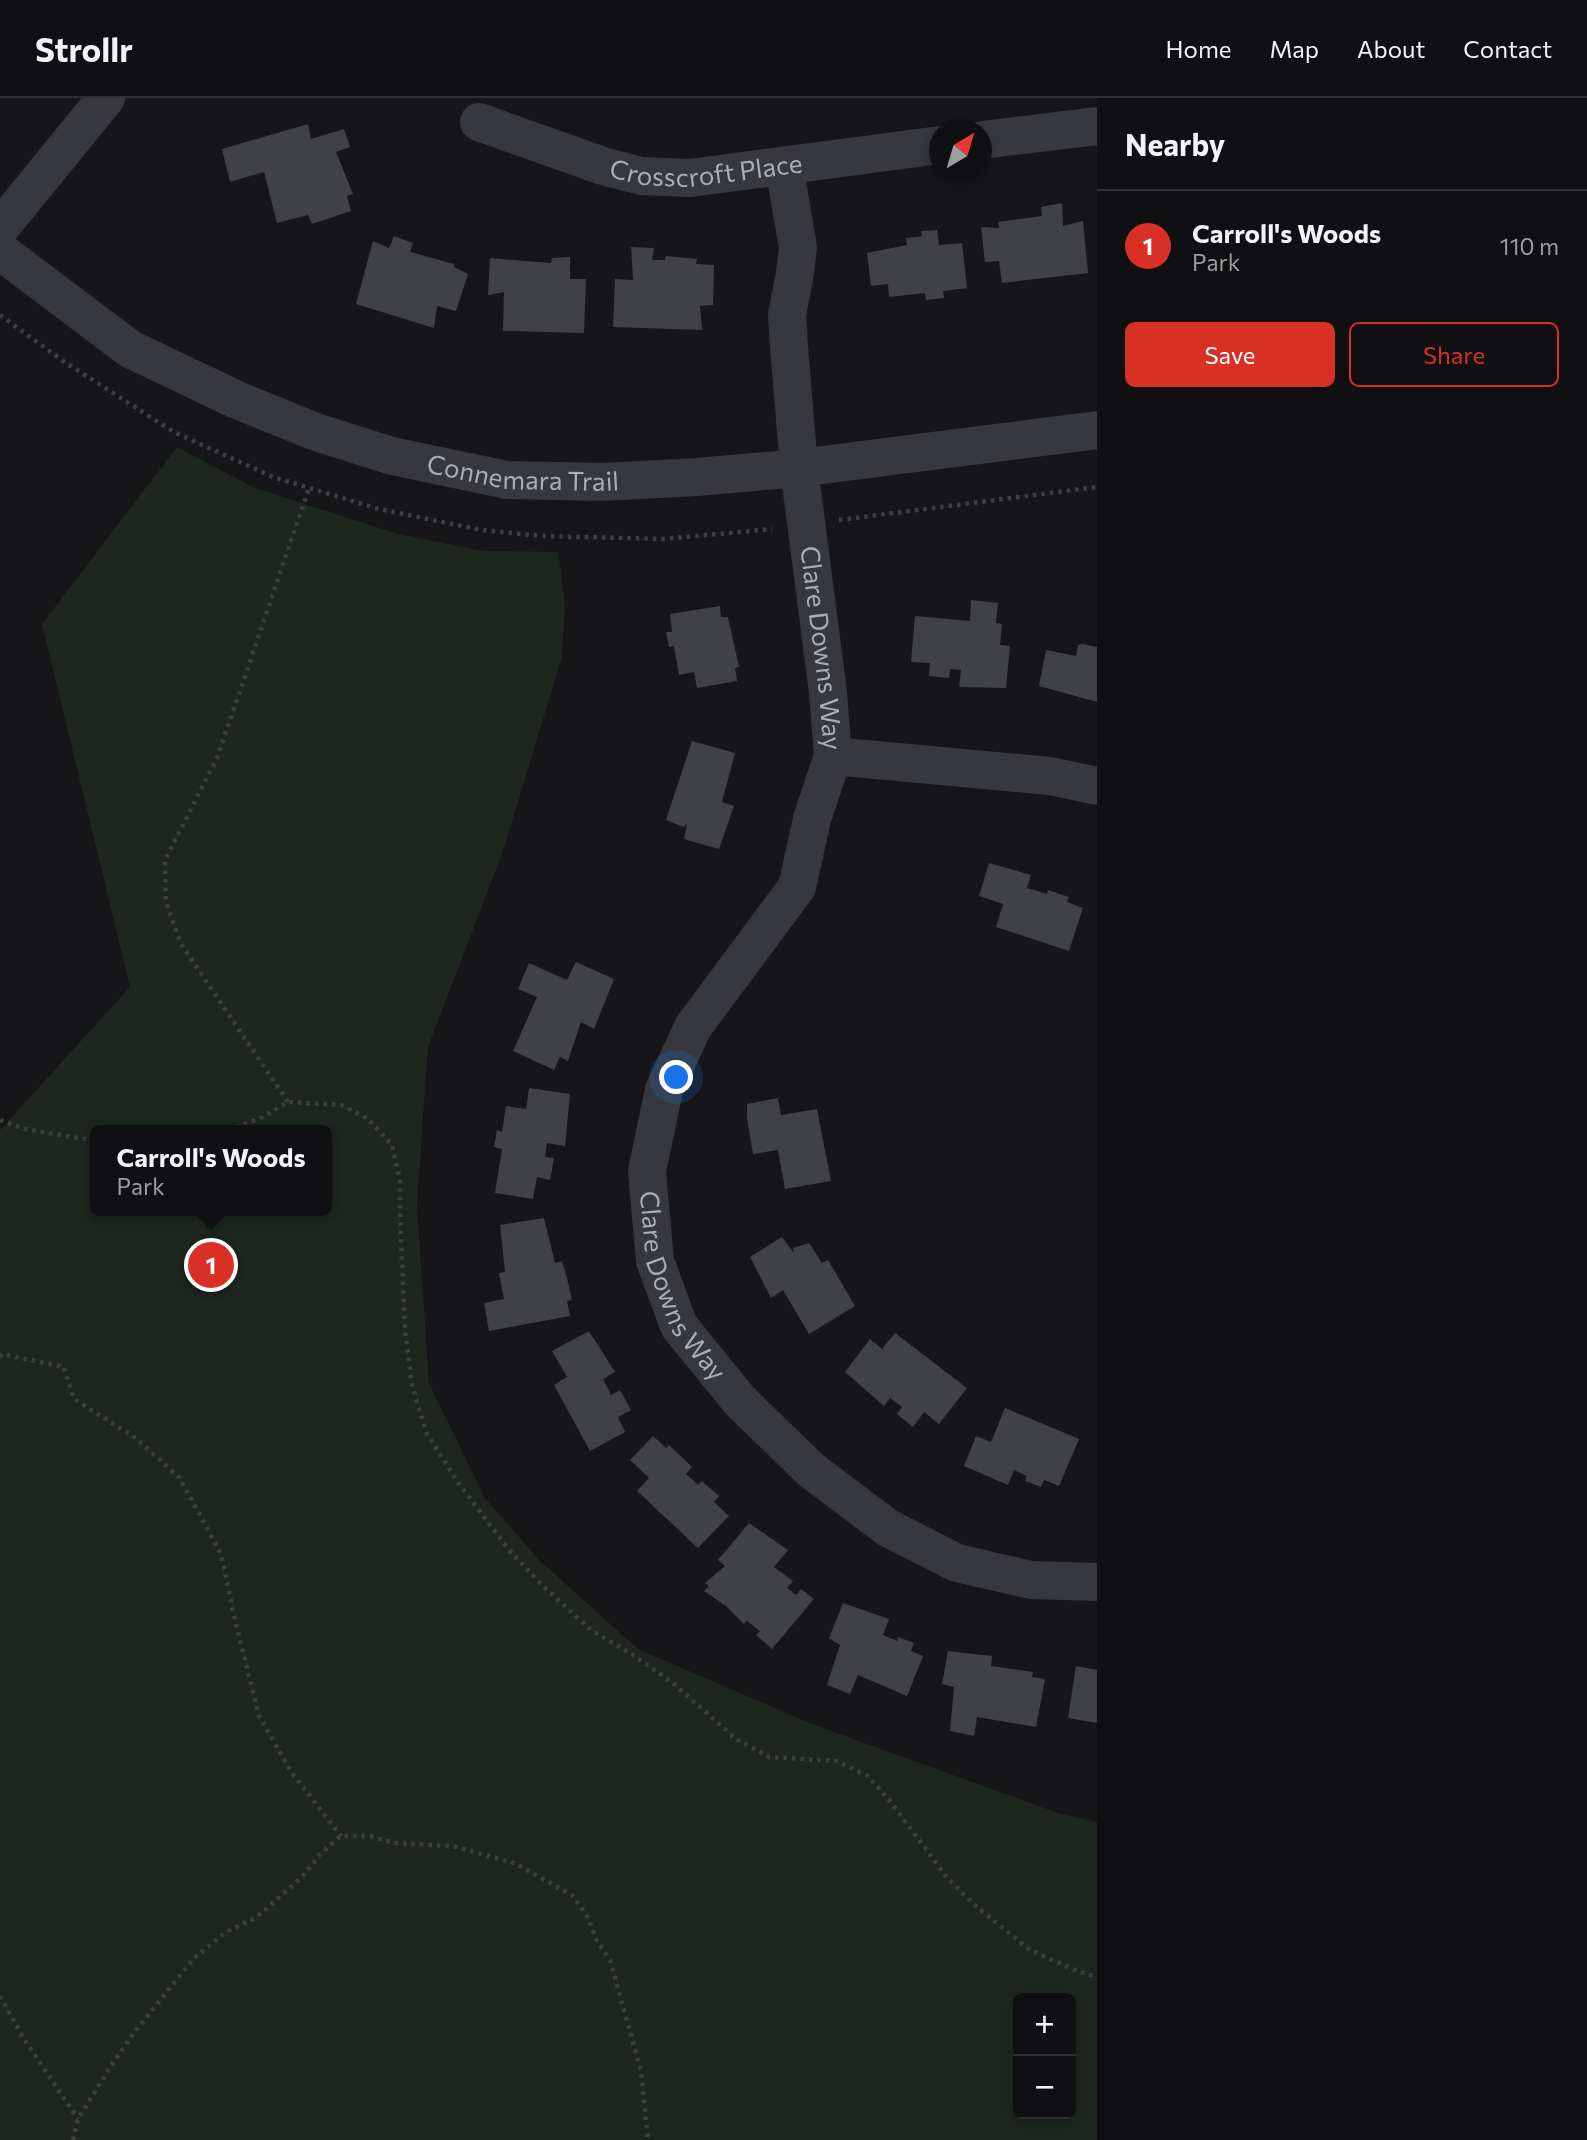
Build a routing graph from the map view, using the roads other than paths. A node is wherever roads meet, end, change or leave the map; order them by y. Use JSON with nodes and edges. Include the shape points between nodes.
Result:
{"nodes":[{"id":1,"x":106,"y":98,"type":"edge"},
{"id":2,"x":479,"y":122,"type":"dead end"},
{"id":3,"x":1097,"y":126,"type":"edge"},
{"id":4,"x":992,"y":139,"type":"edge"},
{"id":5,"x":929,"y":146,"type":"edge"},
{"id":6,"x":785,"y":166,"type":"junction"},
{"id":7,"x":0,"y":228,"type":"edge"},
{"id":8,"x":0,"y":251,"type":"edge"},
{"id":9,"x":1097,"y":430,"type":"edge"},
{"id":10,"x":799,"y":468,"type":"junction"},
{"id":11,"x":833,"y":756,"type":"junction"},
{"id":12,"x":1097,"y":786,"type":"edge"},
{"id":13,"x":1097,"y":1582,"type":"edge"}],
"edges":[{"from":1,"to":7,"type":"street"},
{"from":2,"to":6,"type":"street","name":"Crosscroft Place","via":[[641,176],[691,178]]},
{"from":3,"to":4,"type":"street"},
{"from":5,"to":6,"type":"street","name":"Crosscroft Place"},
{"from":6,"to":10,"type":"street","name":"Clare Downs Way","via":[[798,247],[787,315]]},
{"from":8,"to":10,"type":"street","name":"Connemara Trail","via":[[130,349],[237,400],[392,456],[507,480],[608,482]]},
{"from":9,"to":10,"type":"street","name":"Connemara Trail"},
{"from":10,"to":11,"type":"street","name":"Clare Downs Way"},
{"from":11,"to":12,"type":"street","via":[[1050,776]]},
{"from":11,"to":13,"type":"street","name":"Clare Downs Way","via":[[812,819],[797,887],[693,1027],[664,1090],[647,1171],[655,1261],[679,1326],[740,1401],[811,1470],[888,1528],[957,1563],[1031,1580]]}]}
